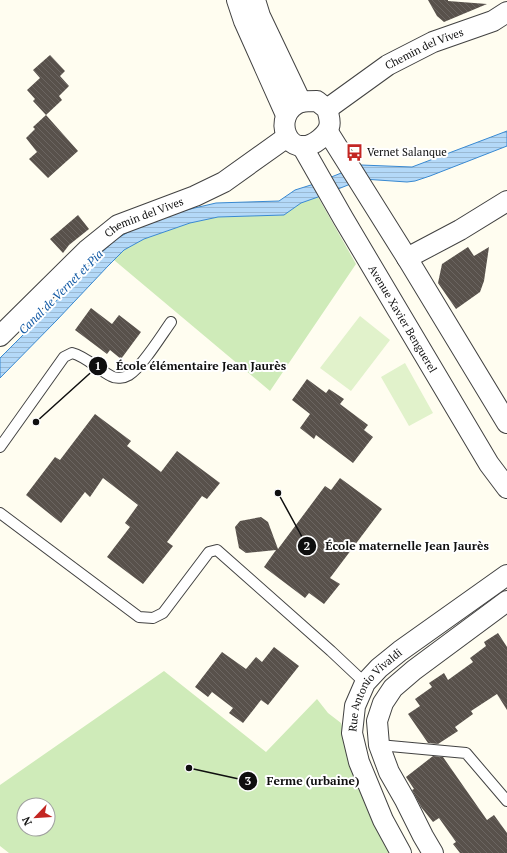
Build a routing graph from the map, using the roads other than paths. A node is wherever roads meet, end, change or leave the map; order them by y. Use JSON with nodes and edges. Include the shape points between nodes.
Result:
{"nodes":[{"id":1,"x":237,"y":0,"type":"edge"},
{"id":2,"x":255,"y":0,"type":"edge"},
{"id":3,"x":507,"y":12,"type":"edge"},
{"id":4,"x":302,"y":102,"type":"junction"},
{"id":5,"x":328,"y":109,"type":"junction"},
{"id":6,"x":286,"y":114,"type":"junction"},
{"id":7,"x":333,"y":140,"type":"junction"},
{"id":8,"x":294,"y":142,"type":"junction"},
{"id":9,"x":507,"y":201,"type":"edge"},
{"id":10,"x":407,"y":258,"type":"junction"},
{"id":11,"x":171,"y":322,"type":"dead end"},
{"id":12,"x":0,"y":336,"type":"edge"},
{"id":13,"x":507,"y":423,"type":"edge"},
{"id":14,"x":0,"y":447,"type":"edge"},
{"id":15,"x":507,"y":488,"type":"edge"},
{"id":16,"x":0,"y":513,"type":"edge"},
{"id":17,"x":507,"y":575,"type":"edge"},
{"id":18,"x":507,"y":601,"type":"edge"},
{"id":19,"x":365,"y":683,"type":"junction"},
{"id":20,"x":379,"y":745,"type":"junction"},
{"id":21,"x":507,"y":801,"type":"edge"},
{"id":22,"x":401,"y":853,"type":"edge"},
{"id":23,"x":433,"y":853,"type":"edge"}],
"edges":[{"from":1,"to":6,"type":"street"},
{"from":2,"to":4,"type":"street","via":[[260,16]]},
{"from":3,"to":5,"type":"street","name":"Chemin del Vives","via":[[493,21],[433,42],[388,65]]},
{"from":4,"to":5,"type":"street","via":[[317,101]]},
{"from":4,"to":6,"type":"street"},
{"from":5,"to":7,"type":"street"},
{"from":6,"to":8,"type":"street","via":[[284,126]]},
{"from":7,"to":8,"type":"street","via":[[314,144]]},
{"from":7,"to":10,"type":"street"},
{"from":8,"to":12,"type":"street","name":"Chemin del Vives","via":[[195,196],[118,225],[87,250]]},
{"from":8,"to":15,"type":"street","name":"Avenue Xavier Benguerel","via":[[311,164],[489,464]]},
{"from":9,"to":10,"type":"street"},
{"from":10,"to":13,"type":"street"},
{"from":11,"to":14,"type":"lane","via":[[139,365],[128,375],[120,378],[112,377],[80,355],[72,353],[64,357]]},
{"from":16,"to":19,"type":"lane","via":[[139,617],[153,618],[163,613],[209,552],[217,550]]},
{"from":17,"to":19,"type":"street","name":"Rue Antonio Vivaldi","via":[[400,651],[378,668]]},
{"from":18,"to":20,"type":"street","name":"Rue Antonio Vivaldi","via":[[393,688],[383,703],[377,721]]},
{"from":19,"to":22,"type":"street","name":"Rue Antonio Vivaldi","via":[[355,706],[352,733],[359,762]]},
{"from":20,"to":21,"type":"lane","via":[[466,753]]},
{"from":20,"to":23,"type":"street","name":"Rue Antonio Vivaldi","via":[[389,772]]}]}
